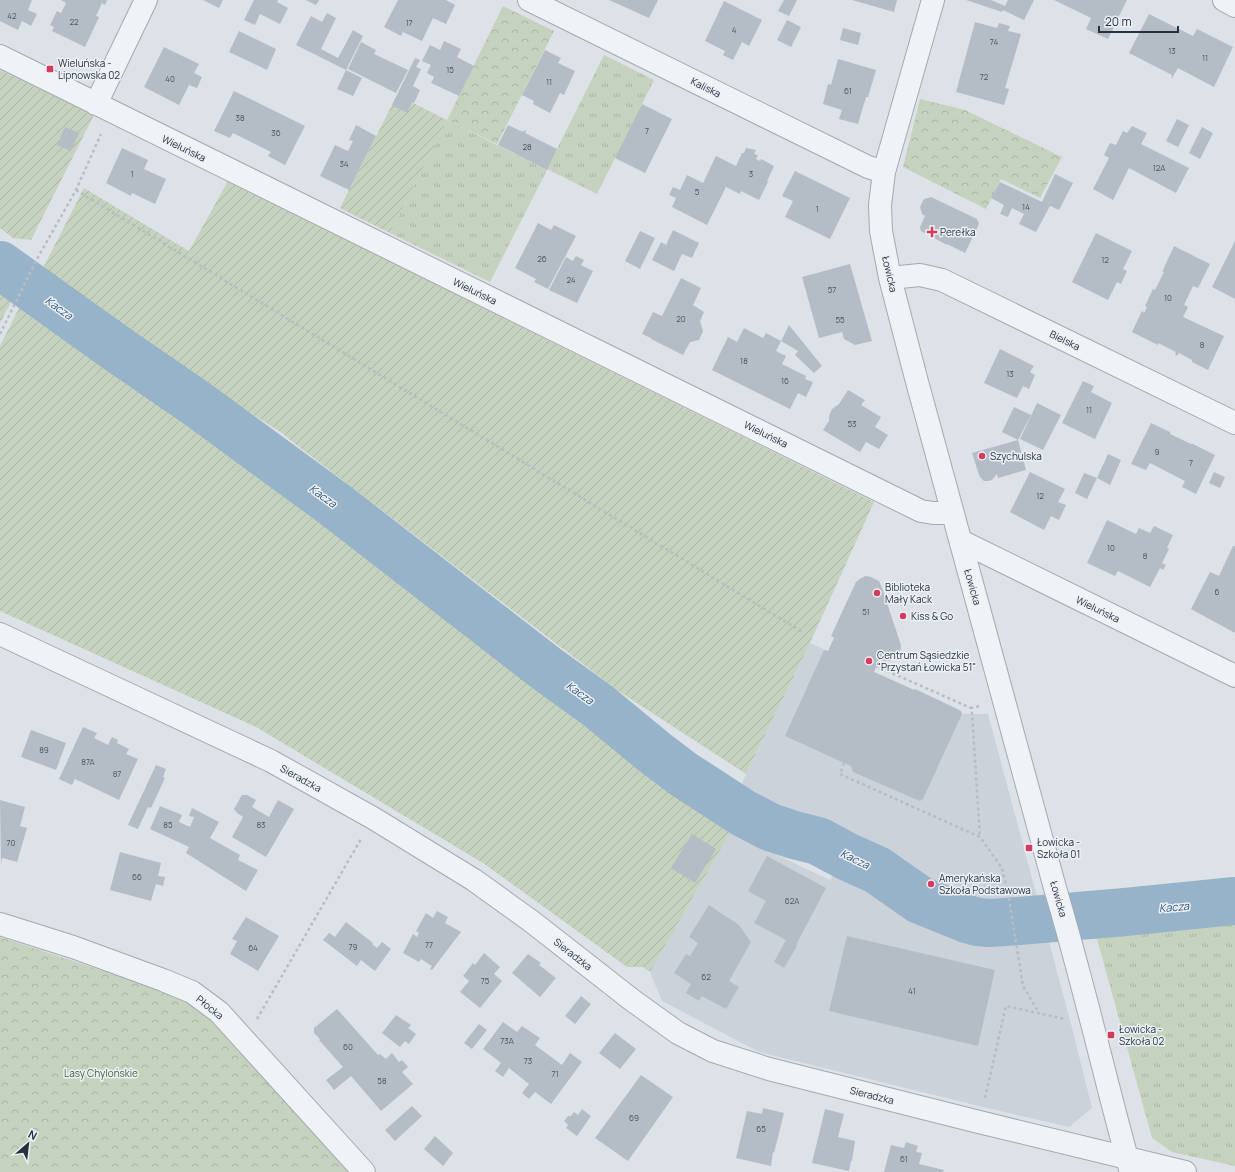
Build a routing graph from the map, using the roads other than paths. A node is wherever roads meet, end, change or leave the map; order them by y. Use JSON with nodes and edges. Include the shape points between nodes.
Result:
{"nodes":[{"id":1,"x":146,"y":0,"type":"edge"},
{"id":2,"x":529,"y":0,"type":"edge"},
{"id":3,"x":933,"y":0,"type":"edge"},
{"id":4,"x":1224,"y":0,"type":"edge"},
{"id":5,"x":1235,"y":6,"type":"edge"},
{"id":6,"x":0,"y":56,"type":"edge"},
{"id":7,"x":103,"y":108,"type":"junction"},
{"id":8,"x":884,"y":172,"type":"junction"},
{"id":9,"x":890,"y":278,"type":"junction"},
{"id":10,"x":1235,"y":423,"type":"edge"},
{"id":11,"x":953,"y":513,"type":"junction"},
{"id":12,"x":961,"y":541,"type":"junction"},
{"id":13,"x":0,"y":634,"type":"edge"},
{"id":14,"x":1235,"y":676,"type":"edge"},
{"id":15,"x":0,"y":924,"type":"edge"},
{"id":16,"x":1129,"y":1165,"type":"edge"},
{"id":17,"x":364,"y":1172,"type":"edge"},
{"id":18,"x":1185,"y":1172,"type":"edge"}],
"edges":[{"from":1,"to":7,"type":"street"},
{"from":2,"to":8,"type":"street","name":"Kaliska"},
{"from":3,"to":8,"type":"street","name":"Łowicka"},
{"from":4,"to":5,"type":"street"},
{"from":6,"to":7,"type":"street","name":"Wieluńska"},
{"from":7,"to":11,"type":"street","name":"Wieluńska","via":[[921,511]]},
{"from":8,"to":9,"type":"street","name":"Łowicka","via":[[880,205],[881,231]]},
{"from":9,"to":10,"type":"street","name":"Bielska","via":[[920,275],[942,280]]},
{"from":9,"to":11,"type":"street","name":"Łowicka"},
{"from":11,"to":12,"type":"street","name":"Łowicka"},
{"from":12,"to":14,"type":"street","name":"Wieluńska"},
{"from":12,"to":16,"type":"street","name":"Łowicka","via":[[1073,947]]},
{"from":13,"to":16,"type":"street","name":"Sieradzka","via":[[271,762],[373,818],[474,880],[655,1017],[678,1033],[713,1051],[769,1069],[979,1122]]},
{"from":15,"to":17,"type":"street","name":"Płocka","via":[[73,947],[192,992],[219,1012]]},
{"from":16,"to":18,"type":"street","name":"Sieradzka"}]}
